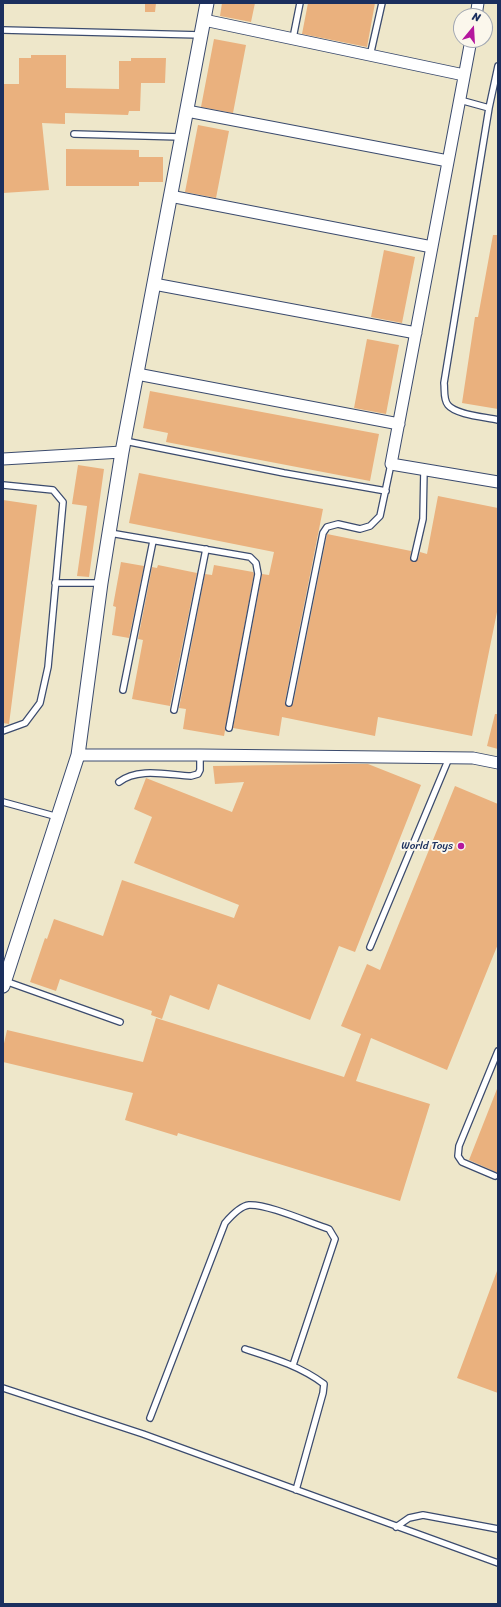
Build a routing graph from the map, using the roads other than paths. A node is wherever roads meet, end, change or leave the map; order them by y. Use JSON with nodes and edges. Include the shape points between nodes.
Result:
{"nodes":[{"id":1,"x":207,"y":3,"type":"edge"},
{"id":2,"x":300,"y":3,"type":"edge"},
{"id":3,"x":382,"y":3,"type":"edge"},
{"id":4,"x":204,"y":20,"type":"junction"},
{"id":5,"x":3,"y":30,"type":"edge"},
{"id":6,"x":201,"y":35,"type":"junction"},
{"id":7,"x":293,"y":38,"type":"junction"},
{"id":8,"x":469,"y":48,"type":"edge"},
{"id":9,"x":370,"y":56,"type":"junction"},
{"id":10,"x":498,"y":66,"type":"edge"},
{"id":11,"x":464,"y":75,"type":"junction"},
{"id":12,"x":460,"y":100,"type":"junction"},
{"id":13,"x":489,"y":108,"type":"junction"},
{"id":14,"x":186,"y":111,"type":"junction"},
{"id":15,"x":74,"y":134,"type":"dead end"},
{"id":16,"x":182,"y":137,"type":"junction"},
{"id":17,"x":448,"y":162,"type":"junction"},
{"id":18,"x":170,"y":196,"type":"junction"},
{"id":19,"x":432,"y":247,"type":"junction"},
{"id":20,"x":154,"y":284,"type":"junction"},
{"id":21,"x":416,"y":333,"type":"junction"},
{"id":22,"x":137,"y":374,"type":"junction"},
{"id":23,"x":498,"y":420,"type":"edge"},
{"id":24,"x":399,"y":424,"type":"junction"},
{"id":25,"x":123,"y":447,"type":"junction"},
{"id":26,"x":3,"y":459,"type":"edge"},
{"id":27,"x":391,"y":464,"type":"junction"},
{"id":28,"x":424,"y":470,"type":"junction"},
{"id":29,"x":498,"y":482,"type":"edge"},
{"id":30,"x":3,"y":485,"type":"edge"},
{"id":31,"x":386,"y":491,"type":"junction"},
{"id":32,"x":110,"y":533,"type":"junction"},
{"id":33,"x":153,"y":541,"type":"junction"},
{"id":34,"x":206,"y":549,"type":"junction"},
{"id":35,"x":414,"y":558,"type":"dead end"},
{"id":36,"x":55,"y":583,"type":"junction"},
{"id":37,"x":101,"y":583,"type":"junction"},
{"id":38,"x":122,"y":690,"type":"dead end"},
{"id":39,"x":289,"y":703,"type":"dead end"},
{"id":40,"x":174,"y":710,"type":"dead end"},
{"id":41,"x":229,"y":728,"type":"dead end"},
{"id":42,"x":3,"y":731,"type":"edge"},
{"id":43,"x":78,"y":755,"type":"junction"},
{"id":44,"x":200,"y":755,"type":"junction"},
{"id":45,"x":448,"y":758,"type":"junction"},
{"id":46,"x":498,"y":763,"type":"edge"},
{"id":47,"x":119,"y":782,"type":"dead end"},
{"id":48,"x":3,"y":802,"type":"edge"},
{"id":49,"x":58,"y":817,"type":"junction"},
{"id":50,"x":370,"y":947,"type":"dead end"},
{"id":51,"x":4,"y":983,"type":"edge"},
{"id":52,"x":120,"y":1022,"type":"dead end"},
{"id":53,"x":498,"y":1051,"type":"edge"},
{"id":54,"x":495,"y":1176,"type":"dead end"},
{"id":55,"x":245,"y":1349,"type":"dead end"},
{"id":56,"x":293,"y":1365,"type":"junction"},
{"id":57,"x":3,"y":1388,"type":"edge"},
{"id":58,"x":150,"y":1418,"type":"dead end"},
{"id":59,"x":296,"y":1490,"type":"junction"},
{"id":60,"x":396,"y":1527,"type":"junction"},
{"id":61,"x":498,"y":1529,"type":"edge"},
{"id":62,"x":498,"y":1563,"type":"edge"}],
"edges":[{"from":1,"to":4,"type":"street"},
{"from":2,"to":7,"type":"lane"},
{"from":3,"to":9,"type":"lane"},
{"from":4,"to":6,"type":"street"},
{"from":4,"to":7,"type":"street"},
{"from":5,"to":6,"type":"lane"},
{"from":6,"to":14,"type":"street"},
{"from":7,"to":9,"type":"street"},
{"from":8,"to":11,"type":"street"},
{"from":9,"to":11,"type":"street"},
{"from":10,"to":13,"type":"lane"},
{"from":11,"to":12,"type":"street"},
{"from":12,"to":13,"type":"lane"},
{"from":12,"to":17,"type":"street"},
{"from":13,"to":23,"type":"lane","via":[[444,383],[448,405],[460,412]]},
{"from":14,"to":16,"type":"street"},
{"from":14,"to":17,"type":"street"},
{"from":15,"to":16,"type":"lane"},
{"from":16,"to":18,"type":"street"},
{"from":17,"to":19,"type":"street"},
{"from":18,"to":19,"type":"street"},
{"from":18,"to":20,"type":"street"},
{"from":19,"to":21,"type":"street"},
{"from":20,"to":21,"type":"street"},
{"from":20,"to":22,"type":"street"},
{"from":21,"to":24,"type":"street"},
{"from":22,"to":24,"type":"street"},
{"from":22,"to":25,"type":"street"},
{"from":24,"to":27,"type":"street"},
{"from":25,"to":26,"type":"street"},
{"from":25,"to":31,"type":"lane"},
{"from":25,"to":32,"type":"street"},
{"from":27,"to":28,"type":"street"},
{"from":27,"to":31,"type":"lane"},
{"from":28,"to":29,"type":"street"},
{"from":28,"to":35,"type":"lane","via":[[423,519]]},
{"from":30,"to":36,"type":"lane","via":[[53,490],[63,502]]},
{"from":31,"to":39,"type":"lane","via":[[380,516],[370,526],[360,529],[338,524],[327,527],[323,533]]},
{"from":32,"to":33,"type":"lane"},
{"from":32,"to":37,"type":"street"},
{"from":33,"to":34,"type":"lane"},
{"from":33,"to":38,"type":"lane"},
{"from":34,"to":40,"type":"lane"},
{"from":34,"to":41,"type":"lane","via":[[250,556],[256,563],[258,574]]},
{"from":36,"to":37,"type":"lane"},
{"from":36,"to":42,"type":"lane","via":[[48,667],[40,703],[25,723]]},
{"from":37,"to":43,"type":"street"},
{"from":43,"to":44,"type":"street"},
{"from":43,"to":49,"type":"street"},
{"from":44,"to":45,"type":"street"},
{"from":44,"to":47,"type":"lane","via":[[198,774],[135,774]]},
{"from":45,"to":46,"type":"street","via":[[473,758]]},
{"from":45,"to":50,"type":"lane"},
{"from":48,"to":49,"type":"lane"},
{"from":49,"to":51,"type":"street"},
{"from":51,"to":52,"type":"lane"},
{"from":53,"to":54,"type":"lane","via":[[459,1146],[458,1156],[462,1162]]},
{"from":55,"to":56,"type":"lane"},
{"from":56,"to":58,"type":"lane","via":[[335,1239],[329,1229],[249,1205],[232,1214],[225,1223]]},
{"from":56,"to":59,"type":"lane","via":[[324,1384]]},
{"from":57,"to":59,"type":"lane","via":[[143,1434]]},
{"from":59,"to":60,"type":"lane"},
{"from":60,"to":61,"type":"lane","via":[[409,1518],[423,1515]]},
{"from":60,"to":62,"type":"lane"}]}
